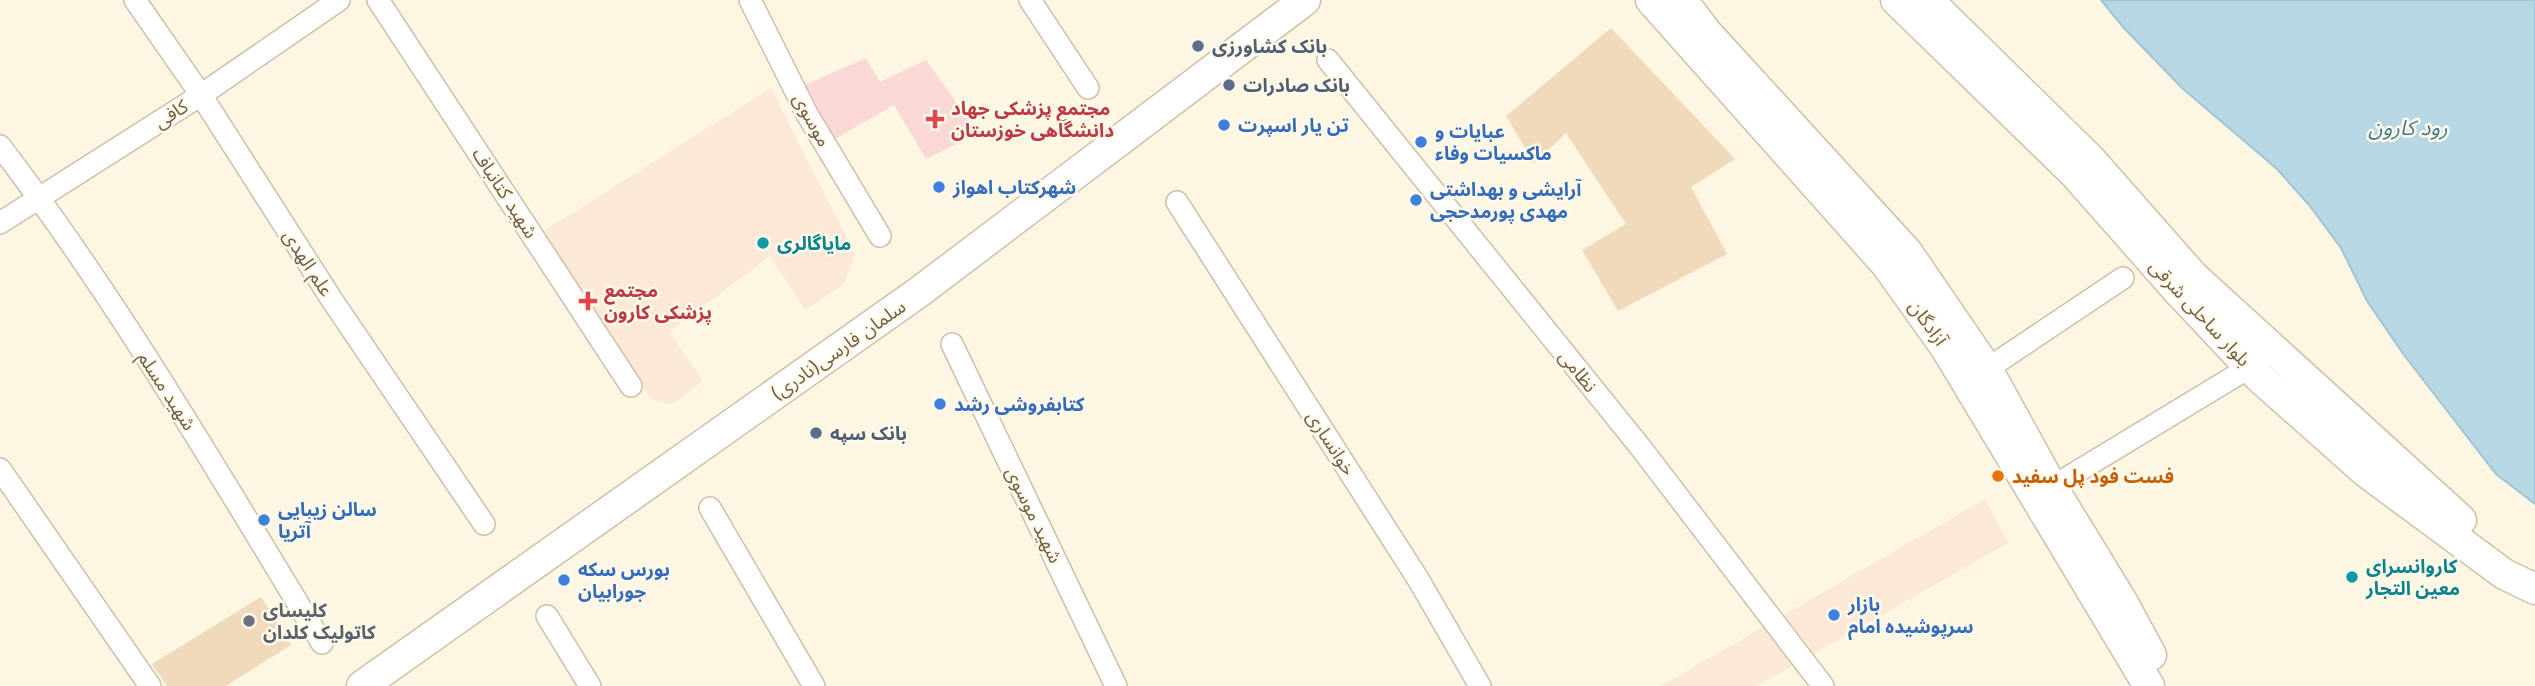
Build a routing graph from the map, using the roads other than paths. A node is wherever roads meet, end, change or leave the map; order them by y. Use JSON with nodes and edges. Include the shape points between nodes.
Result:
{"nodes":[{"id":1,"x":135,"y":0,"type":"edge"},
{"id":2,"x":339,"y":0,"type":"edge"},
{"id":3,"x":378,"y":0,"type":"edge"},
{"id":4,"x":750,"y":0,"type":"edge"},
{"id":5,"x":1030,"y":0,"type":"edge"},
{"id":6,"x":1305,"y":0,"type":"edge"},
{"id":7,"x":1651,"y":0,"type":"edge"},
{"id":8,"x":1682,"y":0,"type":"edge"},
{"id":9,"x":1896,"y":0,"type":"edge"},
{"id":10,"x":1928,"y":0,"type":"edge"},
{"id":11,"x":1328,"y":60,"type":"dead end"},
{"id":12,"x":1088,"y":88,"type":"dead end"},
{"id":13,"x":201,"y":95,"type":"junction"},
{"id":14,"x":0,"y":146,"type":"edge"},
{"id":15,"x":40,"y":198,"type":"junction"},
{"id":16,"x":1177,"y":202,"type":"dead end"},
{"id":17,"x":0,"y":223,"type":"edge"},
{"id":18,"x":880,"y":236,"type":"dead end"},
{"id":19,"x":2123,"y":278,"type":"dead end"},
{"id":20,"x":952,"y":344,"type":"dead end"},
{"id":21,"x":2250,"y":367,"type":"junction"},
{"id":22,"x":1987,"y":369,"type":"junction"},
{"id":23,"x":631,"y":386,"type":"dead end"},
{"id":24,"x":0,"y":469,"type":"edge"},
{"id":25,"x":2052,"y":487,"type":"junction"},
{"id":26,"x":710,"y":508,"type":"dead end"},
{"id":27,"x":484,"y":524,"type":"dead end"},
{"id":28,"x":2535,"y":573,"type":"edge"},
{"id":29,"x":2535,"y":589,"type":"edge"},
{"id":30,"x":547,"y":616,"type":"dead end"},
{"id":31,"x":322,"y":643,"type":"dead end"},
{"id":32,"x":150,"y":686,"type":"edge"},
{"id":33,"x":362,"y":686,"type":"edge"},
{"id":34,"x":590,"y":686,"type":"edge"},
{"id":35,"x":814,"y":686,"type":"edge"},
{"id":36,"x":1116,"y":686,"type":"edge"},
{"id":37,"x":1480,"y":686,"type":"edge"},
{"id":38,"x":1823,"y":686,"type":"edge"},
{"id":39,"x":2149,"y":686,"type":"edge"},
{"id":40,"x":2168,"y":686,"type":"edge"}],
"edges":[{"from":1,"to":13,"type":"street","name":"علم الهدی"},
{"from":2,"to":13,"type":"street","name":"کافی"},
{"from":3,"to":23,"type":"street","name":"شهید کتانباف"},
{"from":4,"to":18,"type":"street","name":"موسوی","via":[[807,114]]},
{"from":5,"to":12,"type":"street"},
{"from":6,"to":33,"type":"main road","name":"سلمان فارسی(نادری)","via":[[919,292]]},
{"from":7,"to":39,"type":"main road","name":"آزادگان","via":[[1886,264],[1946,348]]},
{"from":8,"to":22,"type":"main road","name":"آزادگان","via":[[1907,252]]},
{"from":9,"to":21,"type":"main road","name":"بلوار ساحلی شرقی","via":[[2075,174]]},
{"from":10,"to":28,"type":"main road","name":"بلوار ساحلی شرقی","via":[[2090,159],[2193,276],[2452,513],[2513,562]]},
{"from":11,"to":38,"type":"street","name":"نظامی","via":[[1641,448]]},
{"from":13,"to":15,"type":"street","name":"کافی"},
{"from":13,"to":27,"type":"street","name":"علم الهدی","via":[[332,300]]},
{"from":14,"to":15,"type":"street","name":"شهید مسلم"},
{"from":15,"to":17,"type":"street","name":"کافی"},
{"from":15,"to":31,"type":"street","name":"شهید مسلم","via":[[176,404]]},
{"from":16,"to":37,"type":"street","name":"خوانساری","via":[[1418,579]]},
{"from":19,"to":22,"type":"street"},
{"from":20,"to":36,"type":"street","name":"شهید موسوی"},
{"from":21,"to":25,"type":"street"},
{"from":21,"to":29,"type":"main road","name":"بلوار ساحلی شرقی","via":[[2366,472],[2504,574]]},
{"from":22,"to":25,"type":"main road","name":"آزادگان"},
{"from":24,"to":32,"type":"street"},
{"from":25,"to":40,"type":"main road","name":"آزادگان"},
{"from":26,"to":35,"type":"street"},
{"from":30,"to":34,"type":"street"}]}
